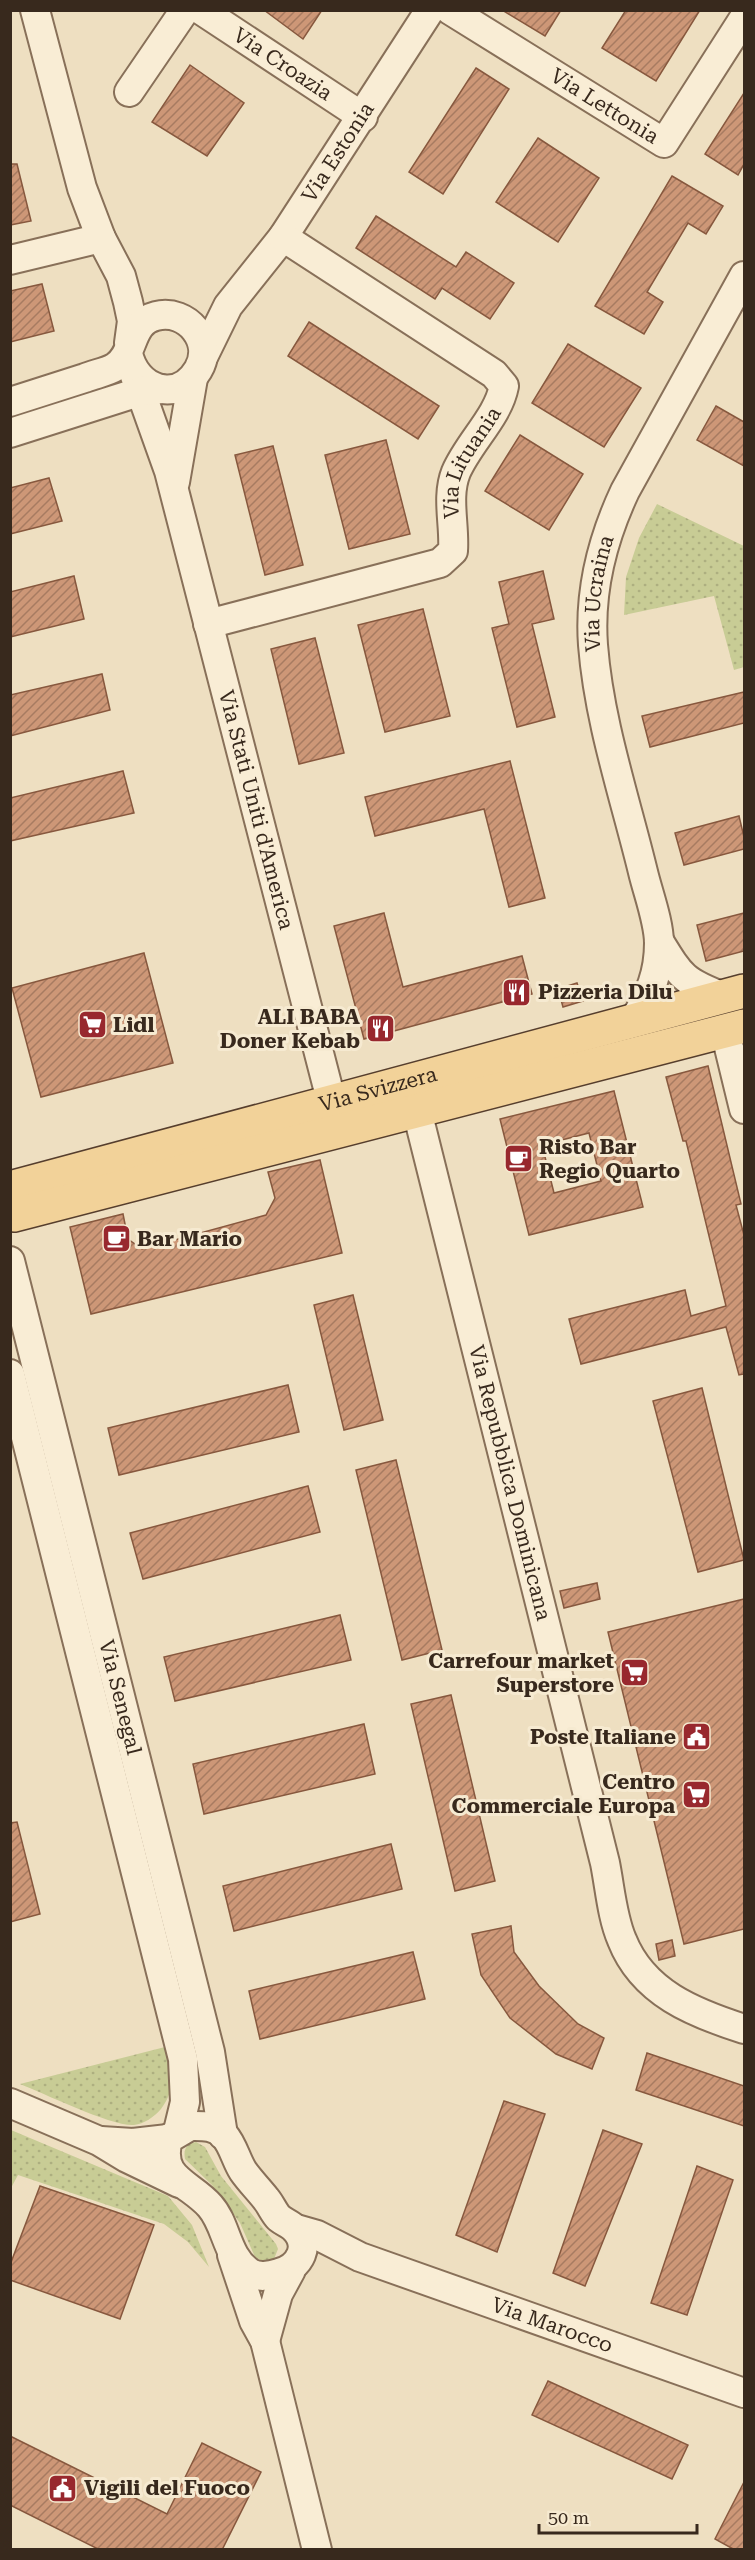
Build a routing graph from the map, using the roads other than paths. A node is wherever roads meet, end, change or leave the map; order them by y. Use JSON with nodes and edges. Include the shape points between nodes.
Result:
{"nodes":[{"id":1,"x":35,"y":10,"type":"edge"},
{"id":2,"x":185,"y":10,"type":"edge"},
{"id":3,"x":201,"y":10,"type":"edge"},
{"id":4,"x":430,"y":10,"type":"edge"},
{"id":5,"x":450,"y":10,"type":"edge"},
{"id":6,"x":744,"y":18,"type":"edge"},
{"id":7,"x":129,"y":92,"type":"dead end"},
{"id":8,"x":363,"y":117,"type":"junction"},
{"id":9,"x":283,"y":237,"type":"junction"},
{"id":10,"x":101,"y":238,"type":"junction"},
{"id":11,"x":10,"y":260,"type":"edge"},
{"id":12,"x":121,"y":276,"type":"junction"},
{"id":13,"x":744,"y":276,"type":"edge"},
{"id":14,"x":242,"y":291,"type":"junction"},
{"id":15,"x":175,"y":316,"type":"junction"},
{"id":16,"x":198,"y":367,"type":"junction"},
{"id":17,"x":139,"y":379,"type":"junction"},
{"id":18,"x":10,"y":402,"type":"edge"},
{"id":19,"x":10,"y":433,"type":"edge"},
{"id":20,"x":174,"y":490,"type":"junction"},
{"id":21,"x":208,"y":624,"type":"junction"},
{"id":22,"x":659,"y":941,"type":"junction"},
{"id":23,"x":734,"y":994,"type":"edge"},
{"id":24,"x":634,"y":1020,"type":"junction"},
{"id":25,"x":735,"y":1028,"type":"edge"},
{"id":26,"x":414,"y":1096,"type":"junction"},
{"id":27,"x":744,"y":1109,"type":"edge"},
{"id":28,"x":335,"y":1117,"type":"junction"},
{"id":29,"x":11,"y":1205,"type":"edge"},
{"id":30,"x":10,"y":1261,"type":"edge"},
{"id":31,"x":10,"y":1374,"type":"edge"},
{"id":32,"x":744,"y":2030,"type":"edge"},
{"id":33,"x":10,"y":2103,"type":"edge"},
{"id":34,"x":173,"y":2135,"type":"junction"},
{"id":35,"x":223,"y":2135,"type":"junction"},
{"id":36,"x":99,"y":2140,"type":"junction"},
{"id":37,"x":179,"y":2183,"type":"junction"},
{"id":38,"x":296,"y":2229,"type":"junction"},
{"id":39,"x":228,"y":2245,"type":"junction"},
{"id":40,"x":360,"y":2257,"type":"junction"},
{"id":41,"x":295,"y":2265,"type":"junction"},
{"id":42,"x":265,"y":2341,"type":"junction"},
{"id":43,"x":744,"y":2393,"type":"edge"},
{"id":44,"x":316,"y":2550,"type":"edge"}],
"edges":[{"from":1,"to":10,"type":"street","name":"Via Stati Uniti d'America","via":[[82,188]]},
{"from":2,"to":7,"type":"street"},
{"from":3,"to":8,"type":"street","name":"Via Croazia"},
{"from":4,"to":8,"type":"street","name":"Via Estonia"},
{"from":5,"to":6,"type":"street","name":"Via Lettonia","via":[[664,143]]},
{"from":8,"to":9,"type":"street","name":"Via Estonia"},
{"from":9,"to":14,"type":"street","name":"Via Estonia"},
{"from":9,"to":21,"type":"street","name":"Via Lituania","via":[[494,374],[504,386],[502,398],[456,473],[451,510],[453,551],[447,558]]},
{"from":10,"to":11,"type":"street"},
{"from":10,"to":12,"type":"street","name":"Via Stati Uniti d'America"},
{"from":12,"to":15,"type":"street","name":"Via Stati Uniti d'America","via":[[154,308]]},
{"from":12,"to":17,"type":"street","name":"Via Stati Uniti d'America","via":[[132,321]]},
{"from":13,"to":22,"type":"street","name":"Via Ucraina","via":[[625,491],[598,560],[593,625],[595,668]]},
{"from":14,"to":15,"type":"street","name":"Via Estonia","via":[[200,315]]},
{"from":14,"to":16,"type":"street","name":"Via Estonia","via":[[228,306]]},
{"from":15,"to":16,"type":"street","via":[[199,334]]},
{"from":15,"to":17,"type":"street","via":[[155,316],[134,331]]},
{"from":16,"to":17,"type":"street","via":[[184,385],[173,389]]},
{"from":16,"to":20,"type":"street","name":"Via Stati Uniti d'America"},
{"from":17,"to":18,"type":"street","via":[[113,368]]},
{"from":17,"to":19,"type":"street"},
{"from":17,"to":20,"type":"street","name":"Via Stati Uniti d'America"},
{"from":20,"to":21,"type":"street","name":"Via Stati Uniti d'America"},
{"from":21,"to":28,"type":"street","name":"Via Stati Uniti d'America"},
{"from":22,"to":23,"type":"street","name":"Via Ucraina","via":[[676,969],[696,987]]},
{"from":22,"to":24,"type":"street","name":"Via Ucraina","via":[[655,980]]},
{"from":23,"to":24,"type":"main road","name":"Via Svizzera"},
{"from":24,"to":26,"type":"main road","name":"Via Svizzera"},
{"from":25,"to":26,"type":"main road","name":"Via Svizzera"},
{"from":25,"to":27,"type":"street"},
{"from":26,"to":28,"type":"main road","name":"Via Svizzera"},
{"from":26,"to":32,"type":"street","name":"Via Repubblica Dominicana","via":[[621,1939],[642,1974],[665,1996]]},
{"from":28,"to":29,"type":"main road","name":"Via Svizzera"},
{"from":30,"to":35,"type":"street","name":"Via Senegal","via":[[210,2052]]},
{"from":31,"to":34,"type":"street","name":"Via Senegal","via":[[183,2060],[185,2102]]},
{"from":33,"to":36,"type":"street"},
{"from":34,"to":35,"type":"street","via":[[190,2126],[212,2127]]},
{"from":34,"to":36,"type":"street","via":[[133,2143]]},
{"from":34,"to":37,"type":"street","name":"Via Senegal","via":[[165,2151],[169,2168]]},
{"from":35,"to":38,"type":"street","via":[[279,2218]]},
{"from":36,"to":37,"type":"street"},
{"from":37,"to":39,"type":"street","via":[[214,2210]]},
{"from":38,"to":40,"type":"street","name":"Via Marocco"},
{"from":38,"to":41,"type":"street","via":[[302,2249]]},
{"from":39,"to":41,"type":"street","name":"Via Marocco","via":[[249,2272],[261,2276]]},
{"from":39,"to":42,"type":"street","via":[[254,2321]]},
{"from":40,"to":41,"type":"street","name":"Via Marocco","via":[[325,2256]]},
{"from":40,"to":43,"type":"street","name":"Via Marocco"},
{"from":41,"to":42,"type":"street","via":[[278,2294]]},
{"from":42,"to":44,"type":"street"}]}
